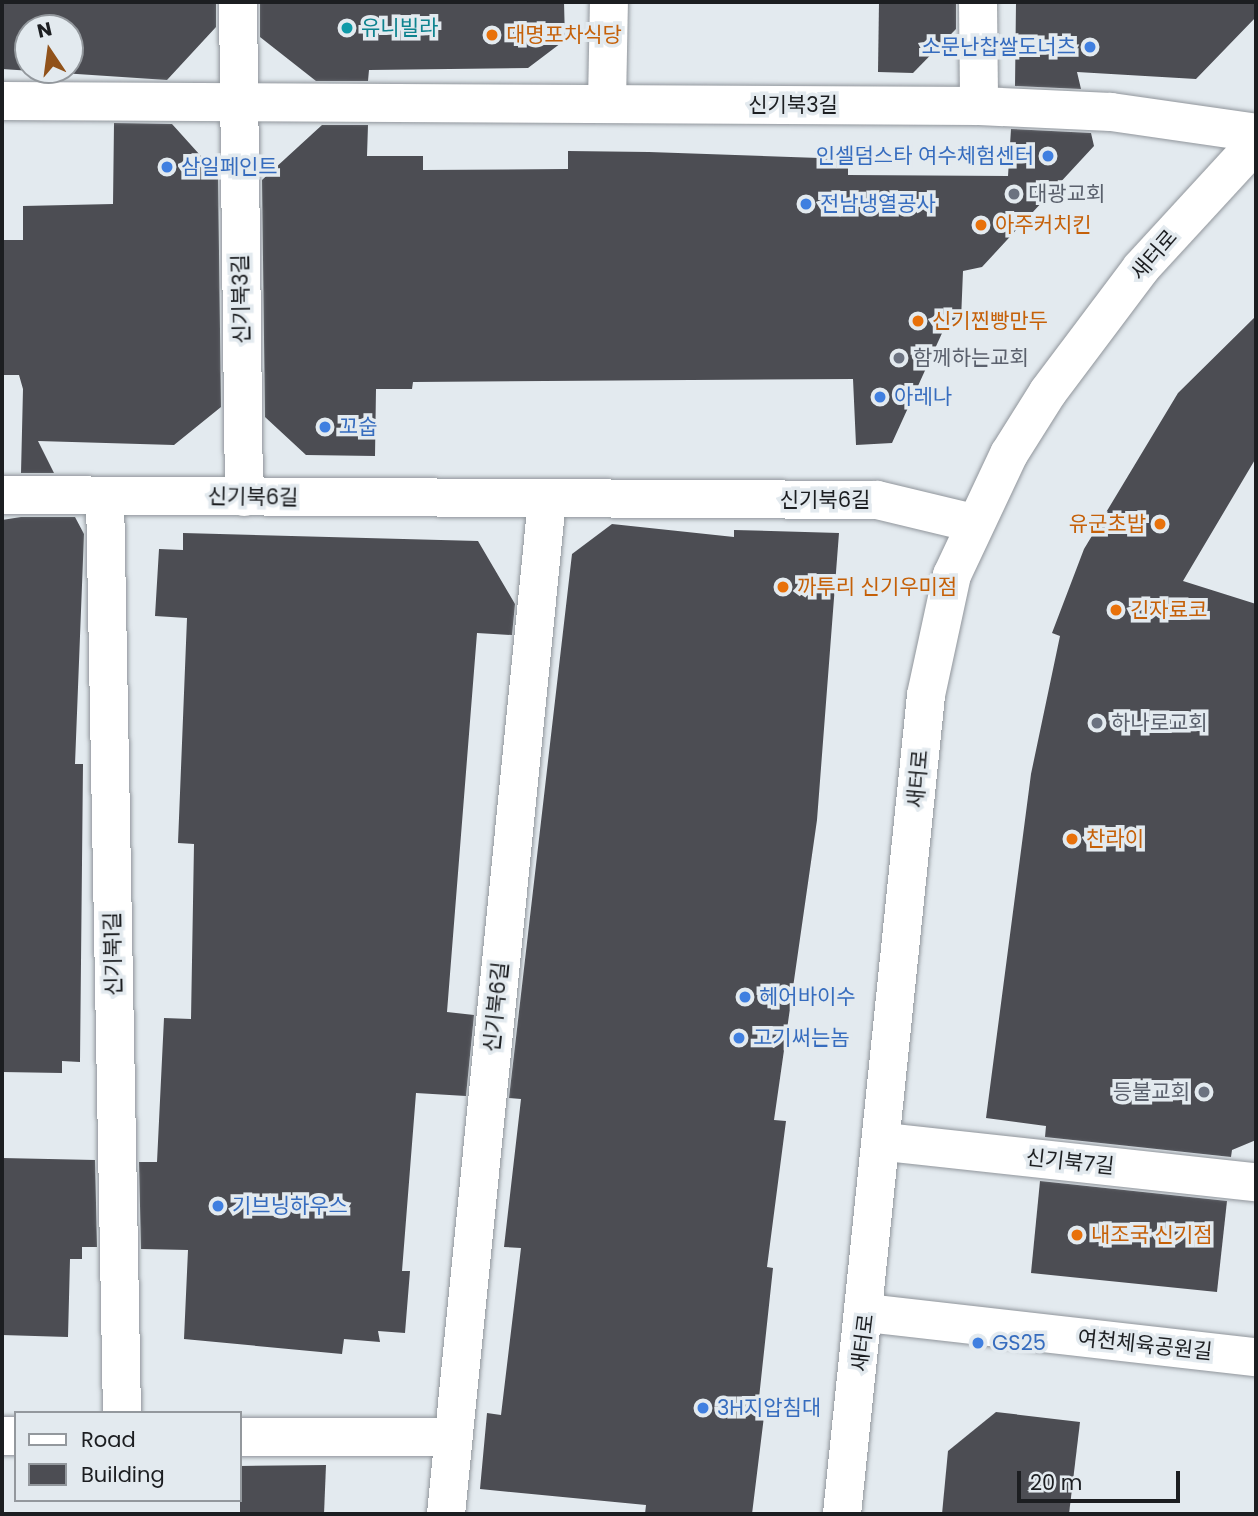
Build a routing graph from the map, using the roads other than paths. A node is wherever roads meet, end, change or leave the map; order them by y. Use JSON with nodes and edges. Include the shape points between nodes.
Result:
{"nodes":[{"id":1,"x":238,"y":2,"type":"edge"},
{"id":2,"x":609,"y":2,"type":"edge"},
{"id":3,"x":978,"y":2,"type":"edge"},
{"id":4,"x":2,"y":101,"type":"edge"},
{"id":5,"x":238,"y":102,"type":"junction"},
{"id":6,"x":607,"y":103,"type":"junction"},
{"id":7,"x":979,"y":106,"type":"junction"},
{"id":8,"x":1256,"y":133,"type":"edge"},
{"id":9,"x":1256,"y":143,"type":"edge"},
{"id":10,"x":2,"y":495,"type":"edge"},
{"id":11,"x":105,"y":496,"type":"junction"},
{"id":12,"x":244,"y":497,"type":"junction"},
{"id":13,"x":547,"y":500,"type":"junction"},
{"id":14,"x":973,"y":523,"type":"junction"},
{"id":15,"x":885,"y":1142,"type":"junction"},
{"id":16,"x":1256,"y":1182,"type":"edge"},
{"id":17,"x":867,"y":1314,"type":"junction"},
{"id":18,"x":1256,"y":1357,"type":"edge"},
{"id":19,"x":122,"y":1411,"type":"edge"},
{"id":20,"x":242,"y":1437,"type":"edge"},
{"id":21,"x":452,"y":1437,"type":"junction"},
{"id":22,"x":446,"y":1514,"type":"edge"},
{"id":23,"x":842,"y":1514,"type":"edge"}],
"edges":[{"from":1,"to":5,"type":"street","name":"신기북3길"},
{"from":2,"to":6,"type":"street"},
{"from":3,"to":7,"type":"street"},
{"from":4,"to":5,"type":"street","name":"신기북3길"},
{"from":5,"to":6,"type":"street","name":"신기북3길"},
{"from":5,"to":12,"type":"street","name":"신기북3길"},
{"from":6,"to":7,"type":"street","name":"신기북3길"},
{"from":7,"to":8,"type":"street","name":"신기북3길","via":[[1111,112]]},
{"from":9,"to":14,"type":"street","name":"새터로","via":[[1092,331],[1009,454]]},
{"from":10,"to":11,"type":"street","name":"신기북6길"},
{"from":11,"to":12,"type":"street","name":"신기북6길"},
{"from":11,"to":19,"type":"street","name":"신기북1길"},
{"from":12,"to":13,"type":"street","name":"신기북6길"},
{"from":13,"to":14,"type":"street","name":"신기북6길","via":[[877,500]]},
{"from":13,"to":21,"type":"street","name":"신기북6길"},
{"from":14,"to":15,"type":"street","name":"새터로","via":[[952,575],[926,695]]},
{"from":15,"to":16,"type":"street","name":"신기북7길"},
{"from":15,"to":17,"type":"street","name":"새터로"},
{"from":17,"to":18,"type":"street","name":"여천체육공원길"},
{"from":17,"to":23,"type":"street","name":"새터로"},
{"from":20,"to":21,"type":"street"},
{"from":21,"to":22,"type":"street","name":"신기북6길"}]}
